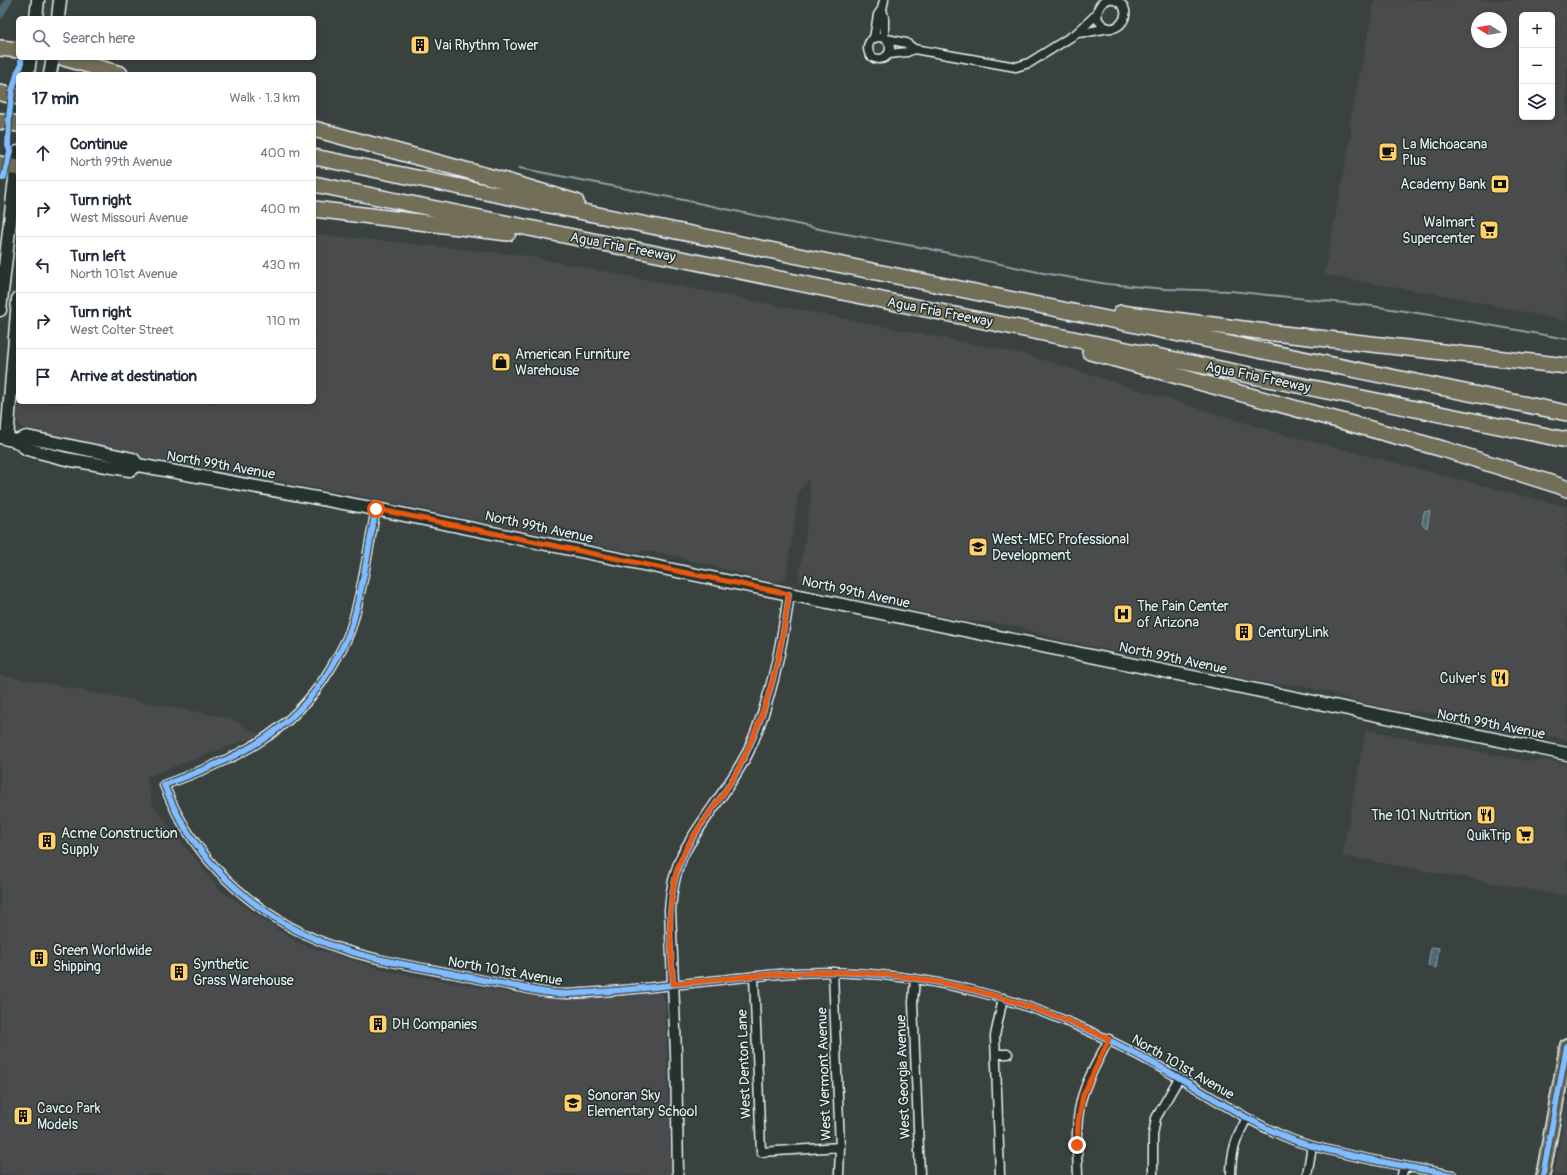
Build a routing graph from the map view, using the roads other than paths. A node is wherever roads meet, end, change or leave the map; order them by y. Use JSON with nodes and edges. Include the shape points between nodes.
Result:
{"nodes":[{"id":1,"x":38,"y":0,"type":"edge"},
{"id":2,"x":60,"y":0,"type":"edge"},
{"id":3,"x":884,"y":0,"type":"edge"},
{"id":4,"x":1093,"y":0,"type":"edge"},
{"id":5,"x":1107,"y":0,"type":"edge"},
{"id":6,"x":1114,"y":0,"type":"edge"},
{"id":7,"x":1125,"y":4,"type":"edge"},
{"id":8,"x":882,"y":9,"type":"junction"},
{"id":9,"x":1098,"y":11,"type":"junction"},
{"id":10,"x":36,"y":16,"type":"edge"},
{"id":11,"x":58,"y":16,"type":"edge"},
{"id":12,"x":1109,"y":28,"type":"junction"},
{"id":13,"x":1077,"y":33,"type":"junction"},
{"id":14,"x":874,"y":38,"type":"junction"},
{"id":15,"x":885,"y":38,"type":"junction"},
{"id":16,"x":0,"y":48,"type":"edge"},
{"id":17,"x":914,"y":49,"type":"junction"},
{"id":18,"x":16,"y":50,"type":"edge"},
{"id":19,"x":889,"y":54,"type":"junction"},
{"id":20,"x":30,"y":60,"type":"edge"},
{"id":21,"x":53,"y":60,"type":"edge"},
{"id":22,"x":71,"y":60,"type":"edge"},
{"id":23,"x":28,"y":72,"type":"edge"},
{"id":24,"x":50,"y":72,"type":"edge"},
{"id":25,"x":113,"y":72,"type":"edge"},
{"id":26,"x":0,"y":93,"type":"edge"},
{"id":27,"x":16,"y":97,"type":"edge"},
{"id":28,"x":0,"y":121,"type":"edge"},
{"id":29,"x":16,"y":124,"type":"edge"},
{"id":30,"x":316,"y":130,"type":"edge"},
{"id":31,"x":316,"y":158,"type":"edge"},
{"id":32,"x":0,"y":164,"type":"edge"},
{"id":33,"x":16,"y":168,"type":"edge"},
{"id":34,"x":16,"y":176,"type":"edge"},
{"id":35,"x":316,"y":184,"type":"edge"},
{"id":36,"x":316,"y":209,"type":"edge"},
{"id":37,"x":653,"y":226,"type":"junction"},
{"id":38,"x":649,"y":253,"type":"junction"},
{"id":39,"x":992,"y":295,"type":"junction"},
{"id":40,"x":0,"y":310,"type":"edge"},
{"id":41,"x":987,"y":321,"type":"junction"},
{"id":42,"x":16,"y":327,"type":"edge"},
{"id":43,"x":1567,"y":366,"type":"edge"},
{"id":44,"x":1567,"y":413,"type":"edge"},
{"id":45,"x":8,"y":439,"type":"edge"},
{"id":46,"x":1567,"y":440,"type":"edge"},
{"id":47,"x":1565,"y":487,"type":"edge"},
{"id":48,"x":376,"y":509,"type":"junction"},
{"id":49,"x":789,"y":594,"type":"junction"},
{"id":50,"x":1567,"y":754,"type":"edge"},
{"id":51,"x":833,"y":972,"type":"junction"},
{"id":52,"x":754,"y":976,"type":"junction"},
{"id":53,"x":915,"y":979,"type":"junction"},
{"id":54,"x":673,"y":984,"type":"junction"},
{"id":55,"x":1003,"y":998,"type":"junction"},
{"id":56,"x":1109,"y":1039,"type":"junction"},
{"id":57,"x":1567,"y":1045,"type":"edge"},
{"id":58,"x":996,"y":1054,"type":"junction"},
{"id":59,"x":1008,"y":1054,"type":"dead end"},
{"id":60,"x":1179,"y":1078,"type":"junction"},
{"id":61,"x":1247,"y":1118,"type":"junction"},
{"id":62,"x":1312,"y":1146,"type":"junction"},
{"id":63,"x":840,"y":1147,"type":"junction"},
{"id":64,"x":1404,"y":1166,"type":"junction"},
{"id":65,"x":678,"y":1175,"type":"edge"},
{"id":66,"x":839,"y":1175,"type":"edge"},
{"id":67,"x":920,"y":1175,"type":"edge"},
{"id":68,"x":1000,"y":1175,"type":"edge"},
{"id":69,"x":1078,"y":1175,"type":"edge"},
{"id":70,"x":1153,"y":1175,"type":"edge"},
{"id":71,"x":1231,"y":1175,"type":"edge"},
{"id":72,"x":1307,"y":1175,"type":"edge"},
{"id":73,"x":1402,"y":1175,"type":"edge"},
{"id":74,"x":1452,"y":1175,"type":"edge"},
{"id":75,"x":1543,"y":1175,"type":"edge"}],
"edges":[{"from":1,"to":10,"type":"main road"},
{"from":2,"to":11,"type":"main road"},
{"from":3,"to":8,"type":"street"},
{"from":4,"to":9,"type":"street"},
{"from":5,"to":9,"type":"street"},
{"from":6,"to":7,"type":"street"},
{"from":7,"to":12,"type":"street","via":[[1125,16],[1121,24]]},
{"from":8,"to":14,"type":"street","via":[[878,15]]},
{"from":8,"to":15,"type":"street"},
{"from":9,"to":12,"type":"street","via":[[1101,24]]},
{"from":9,"to":13,"type":"street"},
{"from":12,"to":13,"type":"street"},
{"from":13,"to":17,"type":"street","via":[[1029,63],[1016,67]]},
{"from":14,"to":15,"type":"street"},
{"from":14,"to":19,"type":"street","via":[[868,46],[871,55],[880,59]]},
{"from":15,"to":17,"type":"street","via":[[906,43]]},
{"from":15,"to":19,"type":"street","via":[[891,48]]},
{"from":16,"to":18,"type":"highway"},
{"from":17,"to":19,"type":"street"},
{"from":20,"to":23,"type":"main road"},
{"from":21,"to":24,"type":"main road"},
{"from":22,"to":25,"type":"highway"},
{"from":26,"to":27,"type":"highway"},
{"from":28,"to":29,"type":"highway"},
{"from":30,"to":37,"type":"highway","via":[[502,180]]},
{"from":31,"to":37,"type":"highway","name":"Agua Fria Freeway"},
{"from":32,"to":33,"type":"highway"},
{"from":34,"to":40,"type":"main road"},
{"from":35,"to":38,"type":"highway","name":"Agua Fria Freeway"},
{"from":36,"to":38,"type":"highway"},
{"from":37,"to":39,"type":"highway","name":"Agua Fria Freeway"},
{"from":38,"to":41,"type":"highway","name":"Agua Fria Freeway"},
{"from":39,"to":43,"type":"highway","via":[[1274,333]]},
{"from":39,"to":44,"type":"highway","name":"Agua Fria Freeway"},
{"from":41,"to":46,"type":"highway","name":"Agua Fria Freeway"},
{"from":41,"to":47,"type":"highway","via":[[1046,341],[1467,456]]},
{"from":42,"to":45,"type":"main road"},
{"from":45,"to":48,"type":"main road","name":"North 99th Avenue","via":[[27,437],[133,460],[138,465]]},
{"from":48,"to":49,"type":"main road","name":"North 99th Avenue"},
{"from":48,"to":54,"type":"street","name":"North 101st Avenue","via":[[350,629],[319,688],[292,718],[262,741],[215,766],[164,785],[189,833],[234,886],[270,914],[316,940],[341,949],[543,992],[568,994]]},
{"from":49,"to":50,"type":"main road","name":"North 99th Avenue"},
{"from":49,"to":54,"type":"street","via":[[774,676],[762,718],[739,768],[688,846],[678,867],[670,910]]},
{"from":51,"to":52,"type":"street","name":"North 101st Avenue"},
{"from":51,"to":53,"type":"street","name":"North 101st Avenue"},
{"from":51,"to":63,"type":"street","name":"West Vermont Avenue"},
{"from":52,"to":54,"type":"street","name":"North 101st Avenue"},
{"from":52,"to":63,"type":"street","name":"West Denton Lane","via":[[761,1152]]},
{"from":53,"to":55,"type":"street","name":"North 101st Avenue"},
{"from":53,"to":67,"type":"street","name":"West Georgia Avenue","via":[[913,1002]]},
{"from":54,"to":65,"type":"street"},
{"from":55,"to":56,"type":"street","name":"North 101st Avenue","via":[[1059,1017]]},
{"from":55,"to":58,"type":"street","via":[[996,1028]]},
{"from":56,"to":60,"type":"street","name":"North 101st Avenue"},
{"from":56,"to":69,"type":"street","via":[[1080,1103],[1077,1134]]},
{"from":57,"to":75,"type":"main road"},
{"from":58,"to":59,"type":"street"},
{"from":58,"to":68,"type":"street"},
{"from":60,"to":61,"type":"street","name":"North 101st Avenue"},
{"from":60,"to":70,"type":"street","via":[[1156,1118],[1153,1135]]},
{"from":61,"to":62,"type":"street","name":"North 101st Avenue","via":[[1290,1139]]},
{"from":61,"to":71,"type":"street","via":[[1232,1151]]},
{"from":62,"to":64,"type":"street","name":"North 101st Avenue"},
{"from":62,"to":72,"type":"street"},
{"from":63,"to":66,"type":"street","name":"West Vermont Avenue"},
{"from":64,"to":73,"type":"street"},
{"from":64,"to":74,"type":"street","name":"North 101st Avenue"}]}
